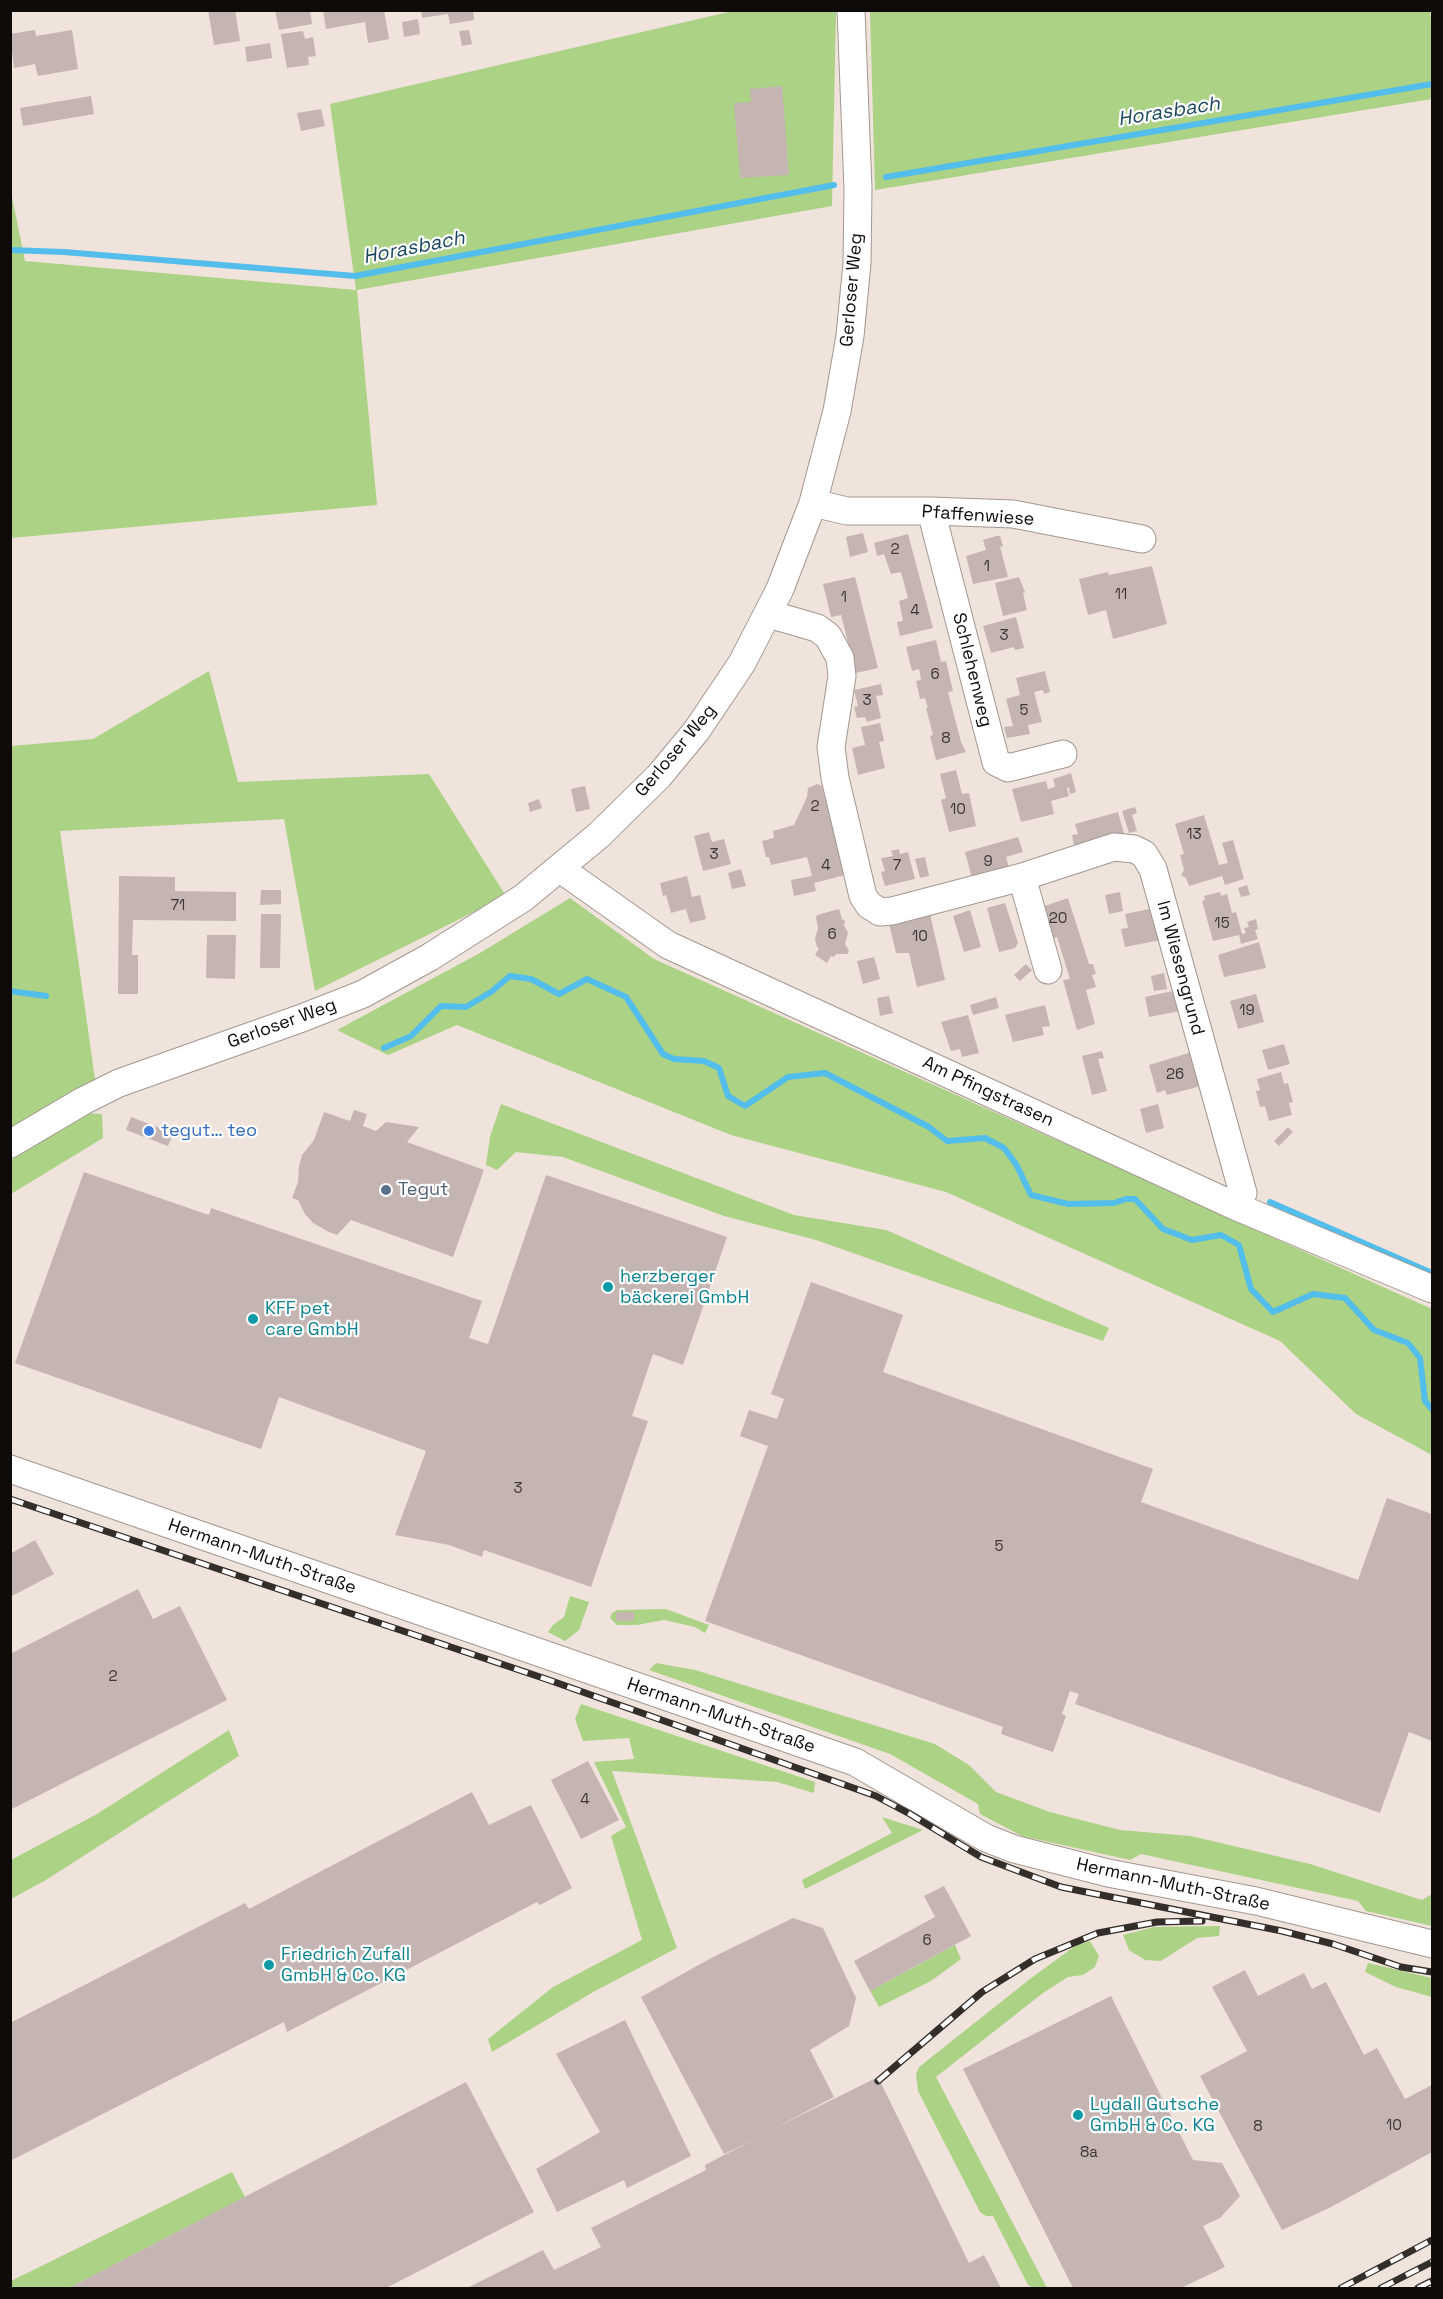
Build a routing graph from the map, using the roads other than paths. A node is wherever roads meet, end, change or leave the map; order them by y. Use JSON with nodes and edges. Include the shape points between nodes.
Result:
{"nodes":[{"id":1,"x":851,"y":10,"type":"edge"},
{"id":2,"x":813,"y":503,"type":"junction"},
{"id":3,"x":931,"y":511,"type":"junction"},
{"id":4,"x":1142,"y":539,"type":"dead end"},
{"id":5,"x":769,"y":614,"type":"junction"},
{"id":6,"x":1063,"y":754,"type":"dead end"},
{"id":7,"x":559,"y":868,"type":"junction"},
{"id":8,"x":1022,"y":877,"type":"junction"},
{"id":9,"x":1048,"y":970,"type":"dead end"},
{"id":10,"x":10,"y":1144,"type":"edge"},
{"id":11,"x":1235,"y":1206,"type":"junction"},
{"id":12,"x":1432,"y":1289,"type":"edge"},
{"id":13,"x":10,"y":1469,"type":"edge"},
{"id":14,"x":1432,"y":1944,"type":"edge"}],
"edges":[{"from":1,"to":2,"type":"street","name":"Gerloser Weg","via":[[858,189],[856,262],[850,336],[839,400]]},
{"from":2,"to":3,"type":"street","name":"Pfaffenwiese","via":[[847,511]]},
{"from":2,"to":5,"type":"street","name":"Gerloser Weg"},
{"from":3,"to":4,"type":"street","name":"Pfaffenwiese","via":[[1013,514]]},
{"from":3,"to":6,"type":"street","name":"Schlehenweg","via":[[996,762],[1008,768]]},
{"from":5,"to":7,"type":"street","name":"Gerloser Weg","via":[[728,686],[680,751],[636,800]]},
{"from":5,"to":8,"type":"street","name":"Im Wiesengrund","via":[[817,628],[828,636],[840,658],[842,676],[831,747],[863,896],[869,905],[880,912],[892,911]]},
{"from":7,"to":10,"type":"street","name":"Gerloser Weg","via":[[523,898],[363,994],[119,1083]]},
{"from":7,"to":11,"type":"street","name":"Am Pfingstrasen","via":[[668,945]]},
{"from":8,"to":9,"type":"street"},
{"from":8,"to":11,"type":"street","name":"Im Wiesengrund","via":[[1114,847],[1144,854],[1153,869],[1243,1193]]},
{"from":11,"to":12,"type":"street","name":"Am Pfingstrasen"},
{"from":13,"to":14,"type":"street","name":"Hermann-Muth-Straße","via":[[855,1762],[986,1838],[1014,1849]]}]}
